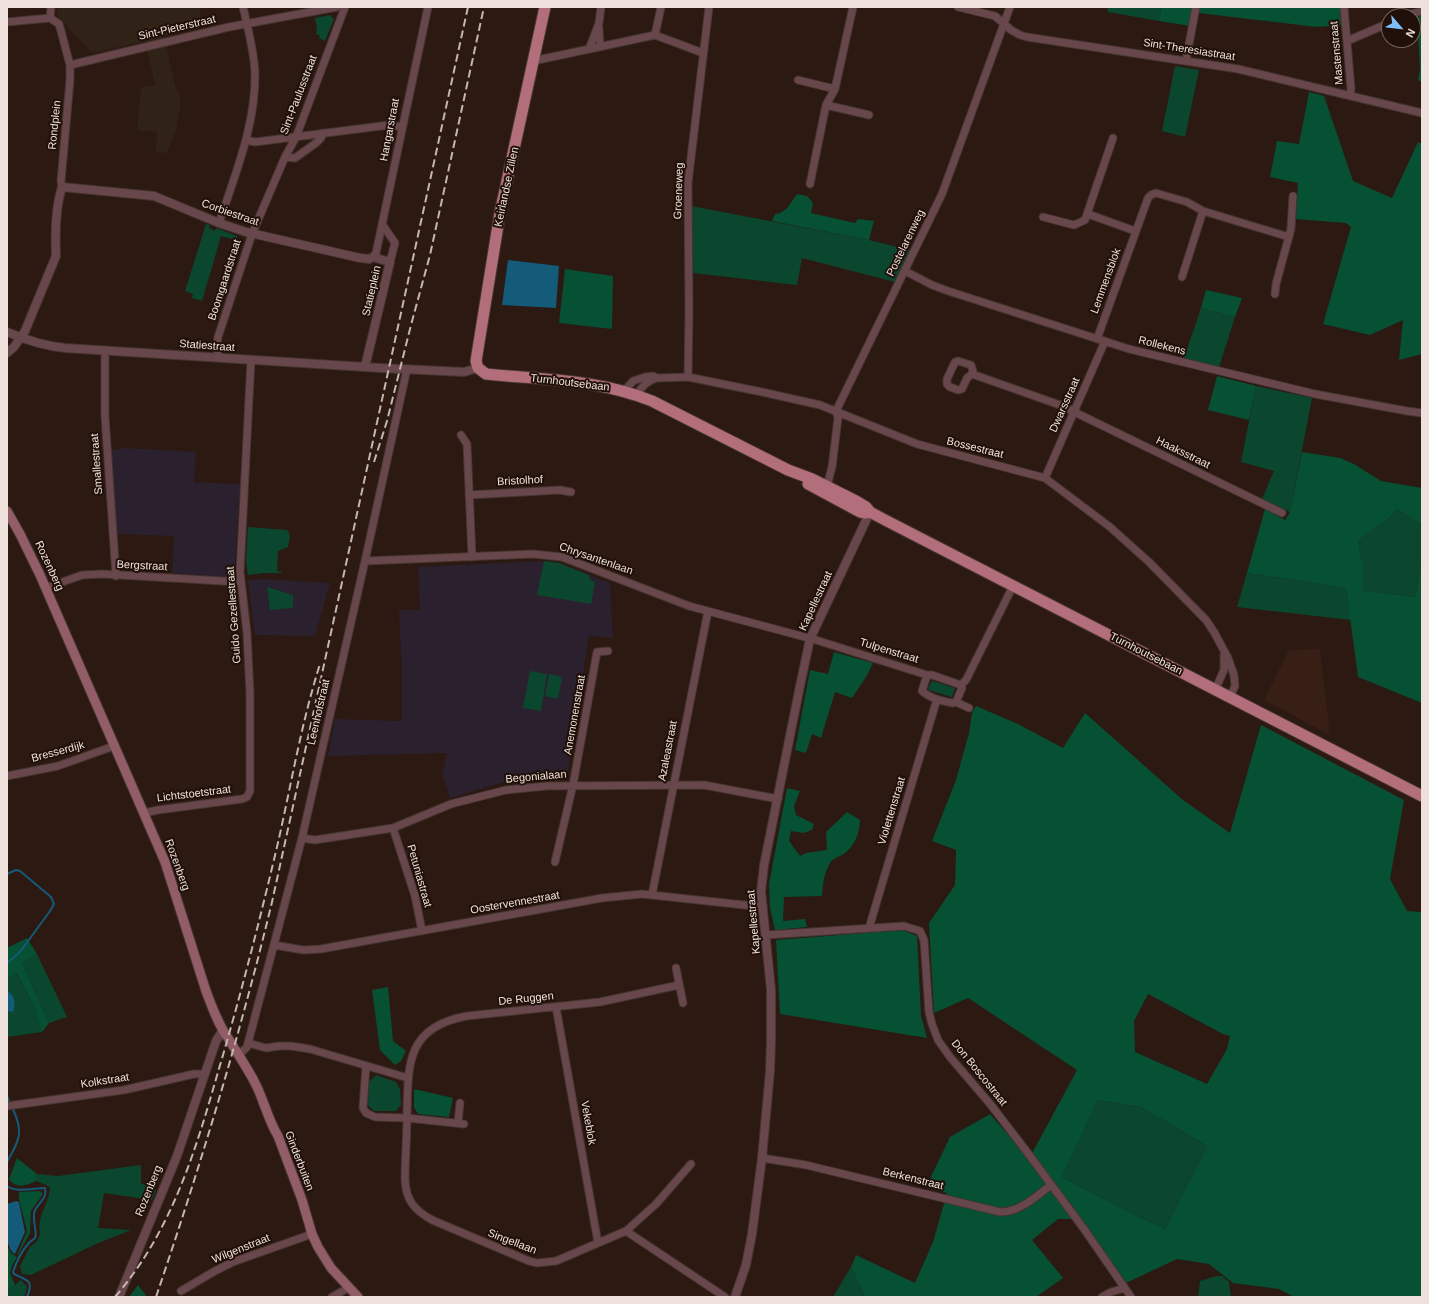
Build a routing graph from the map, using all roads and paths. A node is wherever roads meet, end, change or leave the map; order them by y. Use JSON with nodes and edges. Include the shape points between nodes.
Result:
{"nodes":[{"id":1,"x":51,"y":7,"type":"edge"},
{"id":2,"x":243,"y":7,"type":"edge"},
{"id":3,"x":337,"y":7,"type":"edge"},
{"id":4,"x":345,"y":7,"type":"edge"},
{"id":5,"x":428,"y":7,"type":"edge"},
{"id":6,"x":546,"y":7,"type":"edge"},
{"id":7,"x":601,"y":7,"type":"edge"},
{"id":8,"x":661,"y":7,"type":"edge"},
{"id":9,"x":709,"y":7,"type":"edge"},
{"id":10,"x":853,"y":7,"type":"edge"},
{"id":11,"x":958,"y":7,"type":"edge"},
{"id":12,"x":1010,"y":7,"type":"edge"},
{"id":13,"x":1196,"y":7,"type":"edge"},
{"id":14,"x":1344,"y":7,"type":"edge"},
{"id":15,"x":50,"y":18,"type":"junction"},
{"id":16,"x":7,"y":22,"type":"edge"},
{"id":17,"x":247,"y":24,"type":"junction"},
{"id":18,"x":599,"y":24,"type":"junction"},
{"id":19,"x":1004,"y":25,"type":"junction"},
{"id":20,"x":1381,"y":26,"type":"edge"},
{"id":21,"x":655,"y":36,"type":"junction"},
{"id":22,"x":1347,"y":41,"type":"junction"},
{"id":23,"x":600,"y":47,"type":"junction"},
{"id":24,"x":589,"y":49,"type":"junction"},
{"id":25,"x":703,"y":53,"type":"junction"},
{"id":26,"x":1186,"y":60,"type":"junction"},
{"id":27,"x":533,"y":61,"type":"junction"},
{"id":28,"x":70,"y":65,"type":"junction"},
{"id":29,"x":798,"y":80,"type":"dead end"},
{"id":30,"x":836,"y":89,"type":"junction"},
{"id":31,"x":1350,"y":96,"type":"junction"},
{"id":32,"x":826,"y":105,"type":"junction"},
{"id":33,"x":1422,"y":113,"type":"edge"},
{"id":34,"x":869,"y":115,"type":"dead end"},
{"id":35,"x":402,"y":127,"type":"junction"},
{"id":36,"x":323,"y":133,"type":"junction"},
{"id":37,"x":296,"y":137,"type":"junction"},
{"id":38,"x":1113,"y":138,"type":"dead end"},
{"id":39,"x":246,"y":140,"type":"junction"},
{"id":40,"x":285,"y":157,"type":"junction"},
{"id":41,"x":810,"y":184,"type":"dead end"},
{"id":42,"x":62,"y":187,"type":"junction"},
{"id":43,"x":1293,"y":196,"type":"dead end"},
{"id":44,"x":1203,"y":212,"type":"junction"},
{"id":45,"x":1088,"y":214,"type":"junction"},
{"id":46,"x":1043,"y":217,"type":"dead end"},
{"id":47,"x":219,"y":223,"type":"junction"},
{"id":48,"x":382,"y":224,"type":"junction"},
{"id":49,"x":1135,"y":231,"type":"junction"},
{"id":50,"x":252,"y":234,"type":"junction"},
{"id":51,"x":1289,"y":237,"type":"junction"},
{"id":52,"x":372,"y":257,"type":"junction"},
{"id":53,"x":390,"y":262,"type":"junction"},
{"id":54,"x":905,"y":271,"type":"junction"},
{"id":55,"x":1182,"y":277,"type":"dead end"},
{"id":56,"x":1275,"y":294,"type":"dead end"},
{"id":57,"x":7,"y":332,"type":"edge"},
{"id":58,"x":21,"y":338,"type":"junction"},
{"id":59,"x":1097,"y":339,"type":"junction"},
{"id":60,"x":1105,"y":341,"type":"junction"},
{"id":61,"x":105,"y":350,"type":"junction"},
{"id":62,"x":7,"y":353,"type":"edge"},
{"id":63,"x":218,"y":357,"type":"junction"},
{"id":64,"x":251,"y":360,"type":"junction"},
{"id":65,"x":365,"y":367,"type":"junction"},
{"id":66,"x":478,"y":368,"type":"junction"},
{"id":67,"x":407,"y":369,"type":"junction"},
{"id":68,"x":972,"y":374,"type":"dead end"},
{"id":69,"x":688,"y":377,"type":"junction"},
{"id":70,"x":658,"y":378,"type":"junction"},
{"id":71,"x":624,"y":391,"type":"junction"},
{"id":72,"x":637,"y":395,"type":"junction"},
{"id":73,"x":836,"y":411,"type":"junction"},
{"id":74,"x":1074,"y":413,"type":"junction"},
{"id":75,"x":1422,"y":413,"type":"edge"},
{"id":76,"x":461,"y":435,"type":"dead end"},
{"id":77,"x":788,"y":470,"type":"junction"},
{"id":78,"x":1045,"y":478,"type":"junction"},
{"id":79,"x":827,"y":486,"type":"junction"},
{"id":80,"x":571,"y":492,"type":"dead end"},
{"id":81,"x":469,"y":495,"type":"junction"},
{"id":82,"x":7,"y":511,"type":"edge"},
{"id":83,"x":870,"y":512,"type":"junction"},
{"id":84,"x":1282,"y":513,"type":"dead end"},
{"id":85,"x":472,"y":557,"type":"junction"},
{"id":86,"x":365,"y":561,"type":"junction"},
{"id":87,"x":116,"y":576,"type":"junction"},
{"id":88,"x":240,"y":582,"type":"junction"},
{"id":89,"x":1013,"y":586,"type":"junction"},
{"id":90,"x":46,"y":588,"type":"junction"},
{"id":91,"x":708,"y":612,"type":"junction"},
{"id":92,"x":810,"y":639,"type":"junction"},
{"id":93,"x":608,"y":651,"type":"dead end"},
{"id":94,"x":1224,"y":653,"type":"junction"},
{"id":95,"x":927,"y":675,"type":"junction"},
{"id":96,"x":961,"y":685,"type":"junction"},
{"id":97,"x":1215,"y":690,"type":"junction"},
{"id":98,"x":1230,"y":697,"type":"junction"},
{"id":99,"x":937,"y":699,"type":"junction"},
{"id":100,"x":956,"y":702,"type":"junction"},
{"id":101,"x":969,"y":708,"type":"dead end"},
{"id":102,"x":114,"y":746,"type":"junction"},
{"id":103,"x":7,"y":776,"type":"edge"},
{"id":104,"x":573,"y":785,"type":"junction"},
{"id":105,"x":673,"y":785,"type":"junction"},
{"id":106,"x":1422,"y":796,"type":"edge"},
{"id":107,"x":248,"y":797,"type":"joint"},
{"id":108,"x":778,"y":799,"type":"junction"},
{"id":109,"x":144,"y":813,"type":"junction"},
{"id":110,"x":394,"y":828,"type":"junction"},
{"id":111,"x":302,"y":838,"type":"junction"},
{"id":112,"x":555,"y":862,"type":"dead end"},
{"id":113,"x":652,"y":895,"type":"junction"},
{"id":114,"x":762,"y":907,"type":"junction"},
{"id":115,"x":869,"y":928,"type":"junction"},
{"id":116,"x":422,"y":931,"type":"junction"},
{"id":117,"x":766,"y":935,"type":"junction"},
{"id":118,"x":274,"y":945,"type":"junction"},
{"id":119,"x":676,"y":968,"type":"dead end"},
{"id":120,"x":679,"y":985,"type":"junction"},
{"id":121,"x":683,"y":1003,"type":"dead end"},
{"id":122,"x":556,"y":1007,"type":"junction"},
{"id":123,"x":223,"y":1030,"type":"junction"},
{"id":124,"x":248,"y":1043,"type":"junction"},
{"id":125,"x":240,"y":1055,"type":"junction"},
{"id":126,"x":366,"y":1066,"type":"junction"},
{"id":127,"x":205,"y":1074,"type":"junction"},
{"id":128,"x":408,"y":1078,"type":"junction"},
{"id":129,"x":460,"y":1103,"type":"dead end"},
{"id":130,"x":8,"y":1106,"type":"edge"},
{"id":131,"x":407,"y":1118,"type":"junction"},
{"id":132,"x":762,"y":1158,"type":"junction"},
{"id":133,"x":691,"y":1164,"type":"dead end"},
{"id":134,"x":1051,"y":1186,"type":"junction"},
{"id":135,"x":626,"y":1231,"type":"junction"},
{"id":136,"x":312,"y":1234,"type":"junction"},
{"id":137,"x":598,"y":1243,"type":"junction"},
{"id":138,"x":348,"y":1288,"type":"junction"},
{"id":139,"x":1125,"y":1288,"type":"junction"},
{"id":140,"x":181,"y":1291,"type":"dead end"},
{"id":141,"x":119,"y":1297,"type":"edge"},
{"id":142,"x":332,"y":1297,"type":"edge"},
{"id":143,"x":358,"y":1297,"type":"edge"},
{"id":144,"x":725,"y":1297,"type":"edge"},
{"id":145,"x":735,"y":1297,"type":"edge"},
{"id":146,"x":1102,"y":1297,"type":"edge"},
{"id":147,"x":1131,"y":1297,"type":"edge"}],
"edges":[{"from":1,"to":15,"type":"street"},
{"from":2,"to":17,"type":"street"},
{"from":3,"to":17,"type":"street","name":"Sint-Pieterstraat"},
{"from":4,"to":37,"type":"street","name":"Sint-Paulusstraat"},
{"from":5,"to":35,"type":"street","name":"Hangarstraat"},
{"from":6,"to":27,"type":"main road","name":"Keirlandse Zillen"},
{"from":7,"to":18,"type":"street"},
{"from":8,"to":21,"type":"street"},
{"from":9,"to":25,"type":"street","name":"Groeneweg"},
{"from":10,"to":30,"type":"street"},
{"from":11,"to":19,"type":"street","name":"Sint-Theresiastraat","via":[[995,16]]},
{"from":12,"to":19,"type":"street","name":"Postelarenweg"},
{"from":13,"to":26,"type":"street"},
{"from":14,"to":22,"type":"street","name":"Mastenstraat"},
{"from":15,"to":16,"type":"street"},
{"from":15,"to":28,"type":"street","name":"Rondplein","via":[[59,24]]},
{"from":17,"to":28,"type":"street","name":"Sint-Pieterstraat"},
{"from":17,"to":39,"type":"street","via":[[255,71],[252,113]]},
{"from":18,"to":23,"type":"street"},
{"from":18,"to":24,"type":"street"},
{"from":19,"to":26,"type":"street","name":"Sint-Theresiastraat","via":[[1027,38]]},
{"from":19,"to":54,"type":"street","name":"Postelarenweg","via":[[942,194]]},
{"from":20,"to":22,"type":"street"},
{"from":21,"to":23,"type":"street"},
{"from":21,"to":25,"type":"street"},
{"from":22,"to":31,"type":"street","name":"Mastenstraat"},
{"from":23,"to":24,"type":"street"},
{"from":24,"to":27,"type":"street"},
{"from":25,"to":69,"type":"street","name":"Groeneweg","via":[[688,183]]},
{"from":26,"to":31,"type":"street","name":"Sint-Theresiastraat","via":[[1238,68]]},
{"from":27,"to":66,"type":"main road","name":"Keirlandse Zillen","via":[[497,230],[476,361]]},
{"from":28,"to":42,"type":"street","name":"Rondplein","via":[[60,181]]},
{"from":29,"to":30,"type":"street"},
{"from":30,"to":32,"type":"street"},
{"from":31,"to":33,"type":"street","name":"Sint-Theresiastraat"},
{"from":32,"to":34,"type":"street"},
{"from":32,"to":41,"type":"street"},
{"from":35,"to":36,"type":"street","via":[[389,125]]},
{"from":35,"to":48,"type":"street","name":"Hangarstraat"},
{"from":36,"to":37,"type":"street"},
{"from":36,"to":40,"type":"street","via":[[316,143],[295,158]]},
{"from":37,"to":39,"type":"street","via":[[255,142]]},
{"from":37,"to":40,"type":"street","name":"Sint-Paulusstraat"},
{"from":38,"to":45,"type":"street"},
{"from":39,"to":47,"type":"street"},
{"from":40,"to":50,"type":"street","name":"Sint-Paulusstraat"},
{"from":42,"to":47,"type":"street","name":"Corbiestraat","via":[[154,196]]},
{"from":42,"to":58,"type":"street","via":[[58,205],[56,256]]},
{"from":43,"to":51,"type":"street"},
{"from":44,"to":49,"type":"street","name":"Lemmensblok","via":[[1187,202],[1156,193],[1148,198]]},
{"from":44,"to":51,"type":"street","name":"Lemmensblok"},
{"from":44,"to":55,"type":"street"},
{"from":45,"to":46,"type":"street","via":[[1085,220],[1074,225]]},
{"from":45,"to":49,"type":"street"},
{"from":47,"to":50,"type":"street","name":"Corbiestraat"},
{"from":48,"to":52,"type":"street","name":"Hangarstraat","via":[[376,252]]},
{"from":48,"to":53,"type":"street","name":"Statieplein","via":[[395,243]]},
{"from":49,"to":59,"type":"street","name":"Lemmensblok"},
{"from":50,"to":52,"type":"street","name":"Corbiestraat","via":[[360,258]]},
{"from":50,"to":63,"type":"street","name":"Boomgaardstraat","via":[[218,337]]},
{"from":51,"to":56,"type":"street"},
{"from":52,"to":53,"type":"street","name":"Corbiestraat"},
{"from":53,"to":65,"type":"street","name":"Statieplein"},
{"from":54,"to":59,"type":"street","name":"Rollekens","via":[[937,287]]},
{"from":54,"to":73,"type":"street","name":"Postelarenweg"},
{"from":57,"to":58,"type":"street","name":"Statiestraat"},
{"from":58,"to":61,"type":"street","name":"Statiestraat","via":[[55,347]]},
{"from":58,"to":62,"type":"street"},
{"from":59,"to":60,"type":"street","name":"Rollekens"},
{"from":60,"to":74,"type":"street","name":"Dwarsstraat"},
{"from":60,"to":75,"type":"street","name":"Rollekens","via":[[1143,353],[1307,392]]},
{"from":61,"to":63,"type":"street","name":"Statiestraat"},
{"from":61,"to":87,"type":"street","name":"Smallestraat","via":[[106,420]]},
{"from":63,"to":64,"type":"street","name":"Statiestraat"},
{"from":64,"to":65,"type":"street","name":"Statiestraat"},
{"from":64,"to":88,"type":"street","name":"Guido Gezellestraat"},
{"from":65,"to":67,"type":"street","name":"Statiestraat"},
{"from":66,"to":67,"type":"street","via":[[464,372]]},
{"from":66,"to":71,"type":"main road","name":"Turnhoutsebaan","via":[[486,374],[573,381]]},
{"from":67,"to":86,"type":"street","name":"Leenhofstraat"},
{"from":68,"to":74,"type":"street","name":"Haaksstraat","via":[[1060,405]]},
{"from":69,"to":70,"type":"street","name":"Bossestraat"},
{"from":69,"to":73,"type":"street","name":"Bossestraat","via":[[820,405]]},
{"from":70,"to":71,"type":"street","name":"Bossestraat","via":[[653,376],[633,381]]},
{"from":70,"to":72,"type":"street","name":"Bossestraat","via":[[648,381]]},
{"from":71,"to":72,"type":"main road","name":"Turnhoutsebaan"},
{"from":72,"to":77,"type":"main road","name":"Turnhoutsebaan"},
{"from":73,"to":78,"type":"street","name":"Bossestraat","via":[[917,444]]},
{"from":73,"to":79,"type":"street","name":"Postelarenweg","via":[[838,418]]},
{"from":74,"to":78,"type":"street","name":"Dwarsstraat"},
{"from":74,"to":84,"type":"street","name":"Haaksstraat"},
{"from":76,"to":81,"type":"street","via":[[467,444]]},
{"from":77,"to":79,"type":"main road","name":"Turnhoutsebaan"},
{"from":77,"to":83,"type":"main road","name":"Turnhoutsebaan","via":[[817,490],[856,511]]},
{"from":78,"to":94,"type":"street","name":"Bossestraat","via":[[1094,514],[1149,562],[1206,620]]},
{"from":79,"to":83,"type":"main road","name":"Turnhoutsebaan","via":[[863,505]]},
{"from":80,"to":81,"type":"street","name":"Bristolhof","via":[[560,490]]},
{"from":81,"to":85,"type":"street"},
{"from":82,"to":90,"type":"main road","name":"Rozenberg"},
{"from":83,"to":89,"type":"main road","name":"Turnhoutsebaan"},
{"from":83,"to":92,"type":"street","name":"Kapellestraat"},
{"from":85,"to":86,"type":"street","name":"Chrysantenlaan"},
{"from":85,"to":91,"type":"street","name":"Chrysantenlaan","via":[[533,554],[562,557]]},
{"from":86,"to":111,"type":"street","name":"Leenhofstraat"},
{"from":87,"to":88,"type":"street","name":"Bergstraat"},
{"from":87,"to":90,"type":"street","name":"Bergstraat","via":[[82,575]]},
{"from":88,"to":107,"type":"street","name":"Guido Gezellestraat","via":[[246,612],[250,693]]},
{"from":89,"to":96,"type":"street","via":[[966,680]]},
{"from":89,"to":97,"type":"main road","name":"Turnhoutsebaan"},
{"from":90,"to":102,"type":"main road","name":"Rozenberg"},
{"from":91,"to":92,"type":"street","name":"Chrysantenlaan"},
{"from":91,"to":105,"type":"street","name":"Azaleastraat"},
{"from":92,"to":95,"type":"street","name":"Tulpenstraat"},
{"from":92,"to":108,"type":"street","name":"Kapellestraat"},
{"from":93,"to":104,"type":"street","name":"Anemonenstraat","via":[[597,652]]},
{"from":94,"to":97,"type":"street","name":"Bossestraat","via":[[1224,670]]},
{"from":94,"to":98,"type":"street","name":"Bossestraat","via":[[1234,675],[1235,686]]},
{"from":95,"to":96,"type":"street","name":"Tulpenstraat"},
{"from":95,"to":99,"type":"street","via":[[922,691]]},
{"from":96,"to":100,"type":"street"},
{"from":97,"to":98,"type":"main road","name":"Turnhoutsebaan"},
{"from":98,"to":106,"type":"main road","name":"Turnhoutsebaan"},
{"from":99,"to":100,"type":"street"},
{"from":99,"to":115,"type":"street","name":"Violettenstraat"},
{"from":100,"to":101,"type":"street"},
{"from":102,"to":103,"type":"street","name":"Bresserdijk","via":[[58,766]]},
{"from":102,"to":109,"type":"main road","name":"Rozenberg"},
{"from":104,"to":105,"type":"street","name":"Begonialaan"},
{"from":104,"to":110,"type":"street","name":"Begonialaan","via":[[520,788],[490,793],[452,804]]},
{"from":104,"to":112,"type":"street","name":"Anemonenstraat"},
{"from":105,"to":108,"type":"street","name":"Begonialaan","via":[[711,786]]},
{"from":105,"to":113,"type":"street","name":"Azaleastraat"},
{"from":107,"to":109,"type":"street","name":"Lichtstoetstraat"},
{"from":108,"to":114,"type":"street","name":"Kapellestraat","via":[[762,882]]},
{"from":109,"to":123,"type":"main road","name":"Rozenberg","via":[[165,862],[206,991]]},
{"from":110,"to":111,"type":"street","name":"Begonialaan","via":[[315,840]]},
{"from":110,"to":116,"type":"street","name":"Petuniastraat","via":[[415,896]]},
{"from":111,"to":118,"type":"street","name":"Leenhofstraat"},
{"from":113,"to":114,"type":"street","name":"Oostervennestraat"},
{"from":113,"to":116,"type":"street","name":"Oostervennestraat","via":[[602,898]]},
{"from":114,"to":117,"type":"street","name":"Kapellestraat"},
{"from":115,"to":117,"type":"street","name":"Don Boscostraat"},
{"from":115,"to":134,"type":"street","name":"Don Boscostraat","via":[[904,926],[920,931],[924,940],[930,1012],[938,1040],[991,1105]]},
{"from":116,"to":118,"type":"street","name":"Oostervennestraat","via":[[316,950]]},
{"from":117,"to":132,"type":"street","name":"Kapellestraat","via":[[772,1042]]},
{"from":118,"to":124,"type":"street","name":"Leenhofstraat"},
{"from":119,"to":120,"type":"street"},
{"from":120,"to":121,"type":"street"},
{"from":120,"to":122,"type":"street","name":"De Ruggen","via":[[600,1002]]},
{"from":122,"to":128,"type":"street","name":"De Ruggen","via":[[467,1016],[450,1019],[435,1026],[420,1041],[411,1058]]},
{"from":122,"to":137,"type":"street","name":"Vekeblok"},
{"from":123,"to":125,"type":"main road","name":"Ginderbuiten"},
{"from":123,"to":127,"type":"street","name":"Rozenberg","via":[[216,1041]]},
{"from":124,"to":125,"type":"street","name":"Leenhofstraat"},
{"from":124,"to":126,"type":"street","via":[[266,1048],[291,1046],[310,1049]]},
{"from":125,"to":136,"type":"main road","name":"Ginderbuiten","via":[[255,1082],[278,1136]]},
{"from":126,"to":128,"type":"street"},
{"from":126,"to":131,"type":"street","via":[[363,1108],[366,1113],[375,1117]]},
{"from":127,"to":130,"type":"street","name":"Kolkstraat","via":[[194,1074],[124,1090]]},
{"from":127,"to":141,"type":"street","name":"Rozenberg","via":[[177,1156]]},
{"from":128,"to":131,"type":"street","name":"De Ruggen"},
{"from":129,"to":131,"type":"street","via":[[461,1124]]},
{"from":131,"to":137,"type":"street","name":"Singellaan","via":[[404,1180],[409,1200],[420,1214],[503,1251],[537,1263],[556,1261]]},
{"from":132,"to":134,"type":"street","name":"Berkenstraat","via":[[824,1169],[1000,1212],[1018,1209]]},
{"from":132,"to":145,"type":"street","name":"Kapellestraat","via":[[750,1249]]},
{"from":133,"to":135,"type":"street","name":"Singellaan","via":[[656,1204]]},
{"from":134,"to":139,"type":"street","name":"Don Boscostraat"},
{"from":135,"to":137,"type":"street","name":"Singellaan"},
{"from":135,"to":144,"type":"street"},
{"from":136,"to":138,"type":"main road","name":"Ginderbuiten","via":[[331,1268]]},
{"from":136,"to":140,"type":"street","name":"Wilgenstraat","via":[[233,1262]]},
{"from":138,"to":142,"type":"street"},
{"from":138,"to":143,"type":"main road","name":"Ginderbuiten"},
{"from":139,"to":146,"type":"street"},
{"from":139,"to":147,"type":"street","name":"Don Boscostraat"}]}
